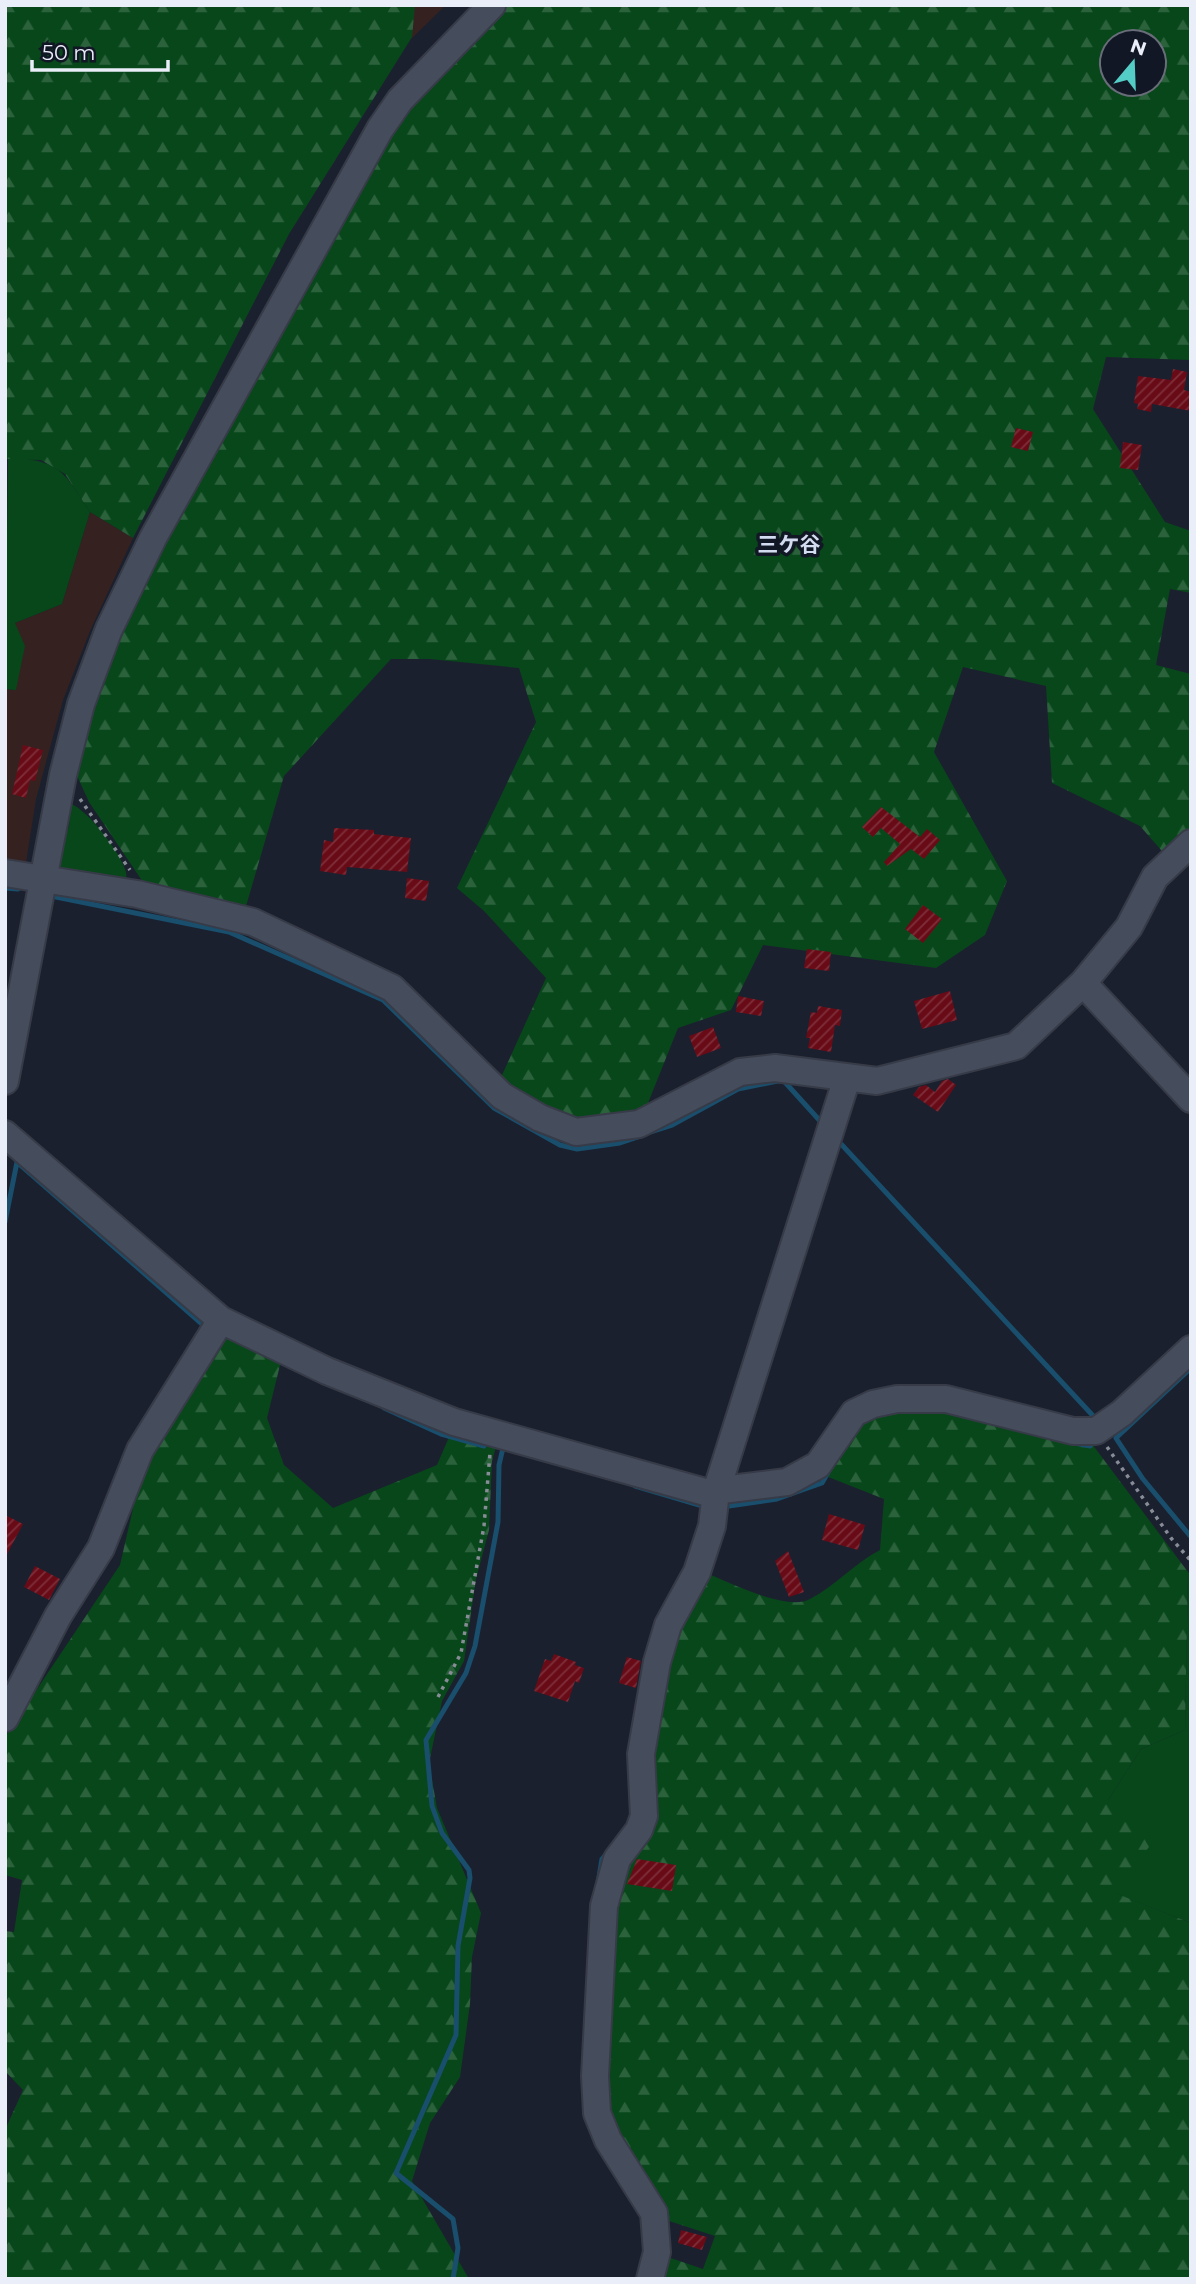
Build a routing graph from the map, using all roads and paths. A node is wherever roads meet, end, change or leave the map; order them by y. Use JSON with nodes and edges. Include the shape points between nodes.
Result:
{"nodes":[{"id":1,"x":492,"y":5,"type":"edge"},
{"id":2,"x":63,"y":775,"type":"junction"},
{"id":3,"x":1191,"y":843,"type":"edge"},
{"id":4,"x":5,"y":873,"type":"edge"},
{"id":5,"x":41,"y":879,"type":"junction"},
{"id":6,"x":137,"y":894,"type":"junction"},
{"id":7,"x":1083,"y":983,"type":"junction"},
{"id":8,"x":847,"y":1078,"type":"junction"},
{"id":9,"x":5,"y":1081,"type":"edge"},
{"id":10,"x":1191,"y":1099,"type":"edge"},
{"id":11,"x":5,"y":1134,"type":"edge"},
{"id":12,"x":221,"y":1320,"type":"junction"},
{"id":13,"x":1191,"y":1349,"type":"edge"},
{"id":14,"x":1096,"y":1431,"type":"junction"},
{"id":15,"x":495,"y":1434,"type":"junction"},
{"id":16,"x":716,"y":1492,"type":"junction"},
{"id":17,"x":1191,"y":1561,"type":"edge"},
{"id":18,"x":438,"y":1697,"type":"dead end"},
{"id":19,"x":5,"y":1718,"type":"edge"},
{"id":20,"x":650,"y":2279,"type":"edge"}],
"edges":[{"from":1,"to":2,"type":"street","via":[[400,100],[260,341],[114,618],[81,704]]},
{"from":2,"to":5,"type":"street"},
{"from":2,"to":6,"type":"path","via":[[130,870]]},
{"from":3,"to":7,"type":"street","via":[[1155,877],[1129,927]]},
{"from":4,"to":5,"type":"street"},
{"from":5,"to":6,"type":"street"},
{"from":5,"to":9,"type":"street"},
{"from":6,"to":8,"type":"street","via":[[253,922],[392,988],[502,1096],[576,1132],[639,1124],[740,1072],[775,1068]]},
{"from":7,"to":8,"type":"street","via":[[1016,1046],[877,1081]]},
{"from":7,"to":10,"type":"street"},
{"from":8,"to":16,"type":"street"},
{"from":11,"to":12,"type":"street"},
{"from":12,"to":15,"type":"street","via":[[327,1371],[453,1423]]},
{"from":12,"to":19,"type":"street","via":[[141,1450],[101,1548],[58,1616]]},
{"from":13,"to":14,"type":"street"},
{"from":14,"to":16,"type":"street","via":[[1073,1431],[946,1399],[885,1401],[854,1413],[818,1465],[787,1482]]},
{"from":14,"to":17,"type":"path"},
{"from":15,"to":16,"type":"street"},
{"from":15,"to":18,"type":"path","via":[[461,1653]]},
{"from":16,"to":20,"type":"street","via":[[712,1526],[700,1562],[668,1625],[657,1662],[641,1754],[644,1816],[617,1859],[604,1906],[594,2076],[597,2113],[608,2140],[654,2213],[657,2252]]}]}
